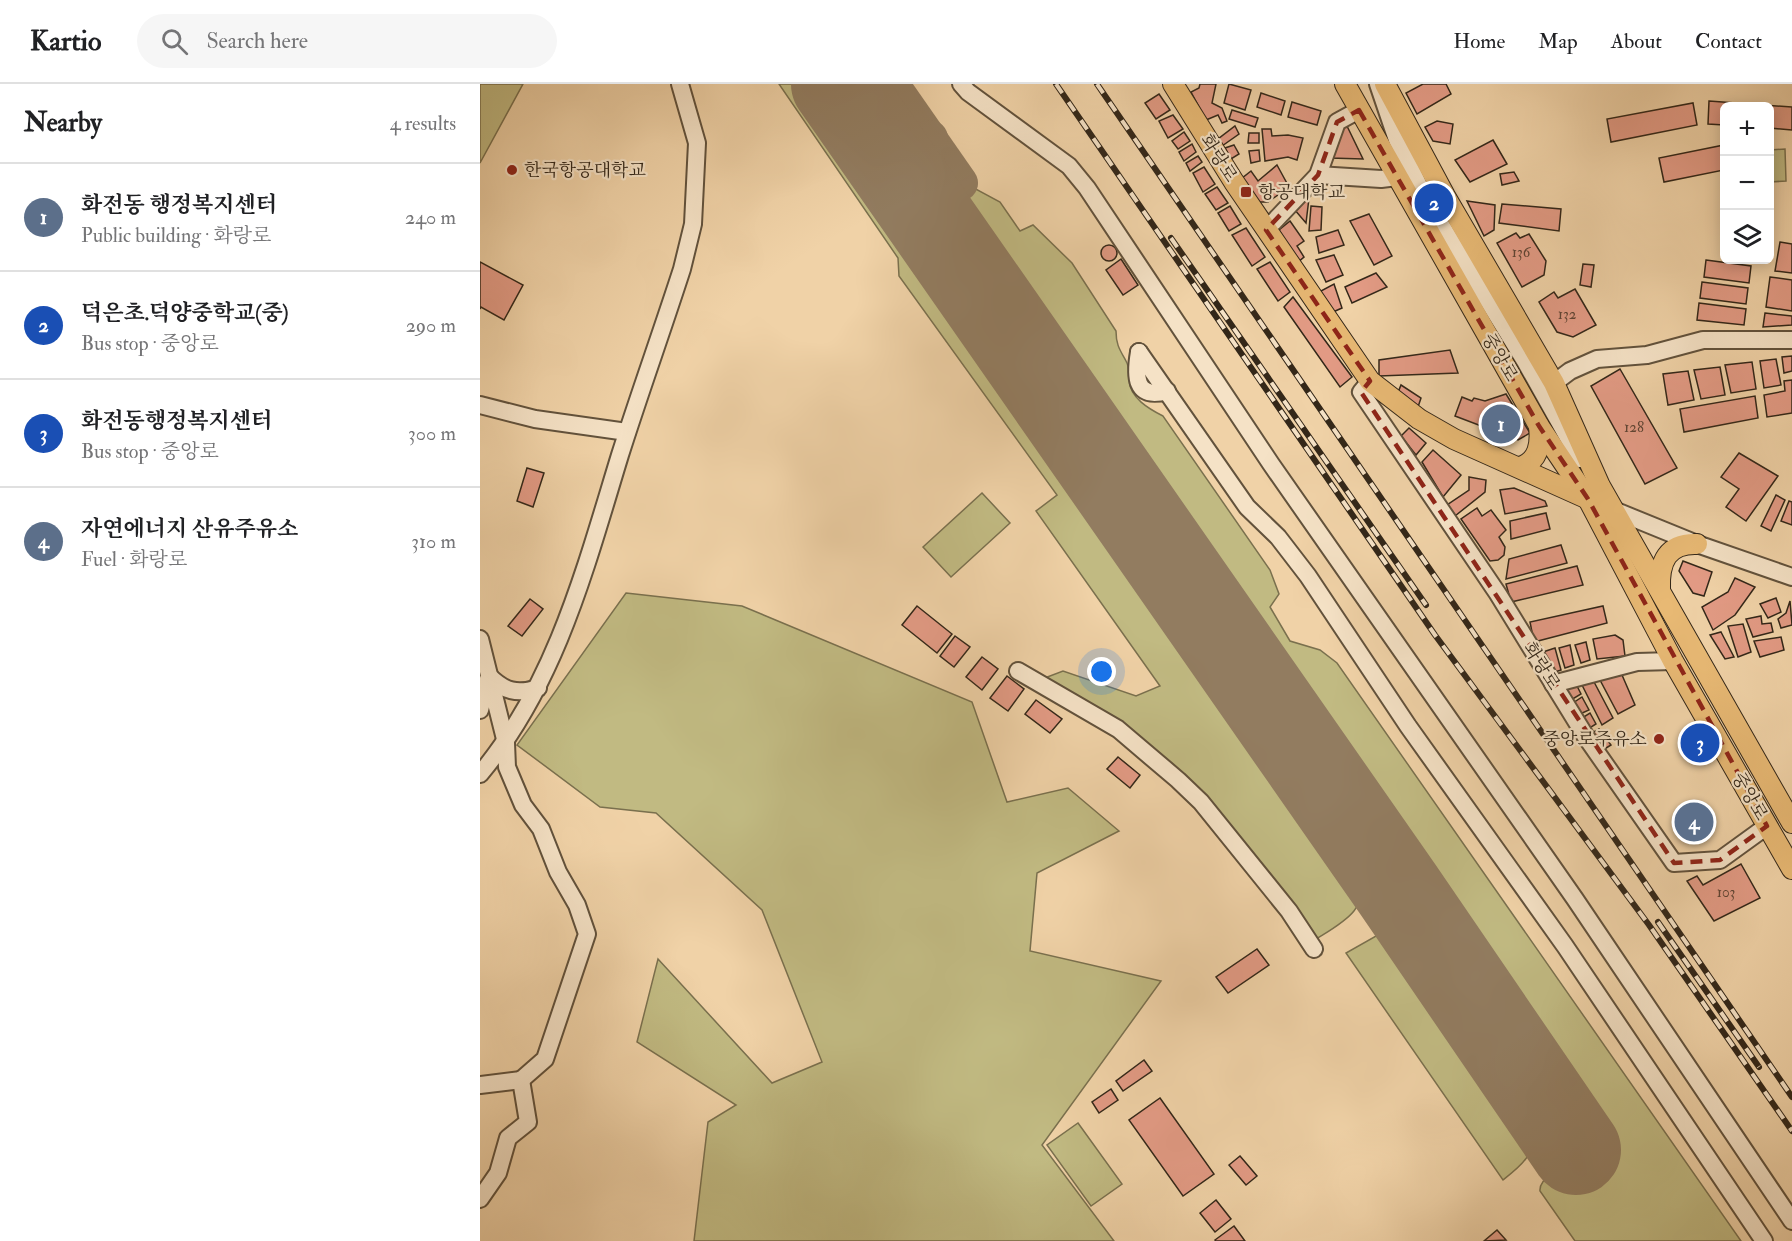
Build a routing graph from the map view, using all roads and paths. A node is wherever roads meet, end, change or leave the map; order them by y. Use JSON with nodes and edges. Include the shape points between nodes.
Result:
{"nodes":[{"id":1,"x":680,"y":84,"type":"edge"},
{"id":2,"x":1173,"y":84,"type":"edge"},
{"id":3,"x":1345,"y":84,"type":"edge"},
{"id":4,"x":1367,"y":84,"type":"edge"},
{"id":5,"x":1378,"y":84,"type":"edge"},
{"id":6,"x":1384,"y":84,"type":"edge"},
{"id":7,"x":965,"y":87,"type":"edge"},
{"id":8,"x":1359,"y":110,"type":"junction"},
{"id":9,"x":1318,"y":175,"type":"junction"},
{"id":10,"x":1398,"y":177,"type":"junction"},
{"id":11,"x":1420,"y":216,"type":"junction"},
{"id":12,"x":1266,"y":230,"type":"junction"},
{"id":13,"x":1792,"y":340,"type":"edge"},
{"id":14,"x":1370,"y":381,"type":"junction"},
{"id":15,"x":1554,"y":383,"type":"junction"},
{"id":16,"x":1167,"y":390,"type":"dead end"},
{"id":17,"x":480,"y":405,"type":"edge"},
{"id":18,"x":1539,"y":426,"type":"junction"},
{"id":19,"x":627,"y":432,"type":"junction"},
{"id":20,"x":1520,"y":467,"type":"junction"},
{"id":21,"x":1594,"y":492,"type":"junction"},
{"id":22,"x":1616,"y":511,"type":"junction"},
{"id":23,"x":1697,"y":544,"type":"junction"},
{"id":24,"x":1792,"y":577,"type":"edge"},
{"id":25,"x":1660,"y":589,"type":"junction"},
{"id":26,"x":480,"y":639,"type":"edge"},
{"id":27,"x":1673,"y":661,"type":"junction"},
{"id":28,"x":1018,"y":671,"type":"dead end"},
{"id":29,"x":489,"y":676,"type":"junction"},
{"id":30,"x":1553,"y":684,"type":"junction"},
{"id":31,"x":538,"y":688,"type":"junction"},
{"id":32,"x":480,"y":710,"type":"edge"},
{"id":33,"x":506,"y":743,"type":"junction"},
{"id":34,"x":480,"y":774,"type":"edge"},
{"id":35,"x":1792,"y":823,"type":"edge"},
{"id":36,"x":1767,"y":826,"type":"junction"},
{"id":37,"x":1792,"y":869,"type":"edge"},
{"id":38,"x":1314,"y":949,"type":"dead end"},
{"id":39,"x":521,"y":1080,"type":"junction"},
{"id":40,"x":480,"y":1085,"type":"edge"},
{"id":41,"x":480,"y":1199,"type":"edge"},
{"id":42,"x":1792,"y":1221,"type":"edge"},
{"id":43,"x":1764,"y":1241,"type":"edge"}],
"edges":[{"from":1,"to":19,"type":"street","via":[[697,142],[693,224]]},
{"from":2,"to":12,"type":"main road","name":"화랑로"},
{"from":3,"to":8,"type":"main road","name":"중앙로"},
{"from":4,"to":11,"type":"street"},
{"from":5,"to":21,"type":"street","via":[[1397,141],[1426,200],[1525,361]]},
{"from":6,"to":15,"type":"main road","name":"중앙로"},
{"from":7,"to":42,"type":"street","via":[[1069,166],[1087,188],[1271,464],[1575,899]]},
{"from":8,"to":9,"type":"street","via":[[1337,122]]},
{"from":8,"to":10,"type":"main road","name":"중앙로"},
{"from":9,"to":10,"type":"street"},
{"from":9,"to":12,"type":"street"},
{"from":10,"to":11,"type":"main road","name":"중앙로"},
{"from":11,"to":18,"type":"main road","name":"중앙로"},
{"from":12,"to":14,"type":"main road","name":"화랑로"},
{"from":13,"to":15,"type":"street","via":[[1703,340],[1647,355],[1597,359],[1570,370]]},
{"from":14,"to":20,"type":"main road","name":"화랑로","via":[[1419,419],[1454,439]]},
{"from":14,"to":30,"type":"street","name":"화랑로","via":[[1360,392],[1498,594]]},
{"from":15,"to":21,"type":"main road","name":"중앙로"},
{"from":16,"to":43,"type":"street","via":[[1247,507],[1278,537],[1308,576]]},
{"from":17,"to":19,"type":"street"},
{"from":18,"to":20,"type":"main road","via":[[1535,456]]},
{"from":18,"to":21,"type":"main road","name":"중앙로"},
{"from":19,"to":31,"type":"street","via":[[587,561]]},
{"from":20,"to":21,"type":"main road","name":"화랑로"},
{"from":21,"to":22,"type":"main road","name":"중앙로"},
{"from":21,"to":27,"type":"main road","name":"중앙로"},
{"from":22,"to":23,"type":"street"},
{"from":22,"to":25,"type":"main road","name":"중앙로"},
{"from":23,"to":24,"type":"street"},
{"from":23,"to":25,"type":"main road","via":[[1681,545],[1664,558]]},
{"from":25,"to":35,"type":"main road","name":"중앙로"},
{"from":26,"to":29,"type":"street"},
{"from":27,"to":30,"type":"street","via":[[1637,662]]},
{"from":27,"to":36,"type":"main road","name":"중앙로"},
{"from":28,"to":38,"type":"street","via":[[1118,729],[1178,780],[1201,802],[1290,911]]},
{"from":29,"to":31,"type":"street","via":[[510,691]]},
{"from":29,"to":32,"type":"street"},
{"from":29,"to":33,"type":"street"},
{"from":30,"to":36,"type":"street","name":"화랑로","via":[[1674,863],[1720,860]]},
{"from":31,"to":33,"type":"street"},
{"from":33,"to":34,"type":"street"},
{"from":33,"to":39,"type":"street","via":[[507,767],[522,805],[541,829],[587,934],[545,1059]]},
{"from":36,"to":37,"type":"main road","name":"중앙로"},
{"from":39,"to":40,"type":"street"},
{"from":39,"to":41,"type":"street","via":[[528,1122],[508,1138],[498,1173]]}]}
